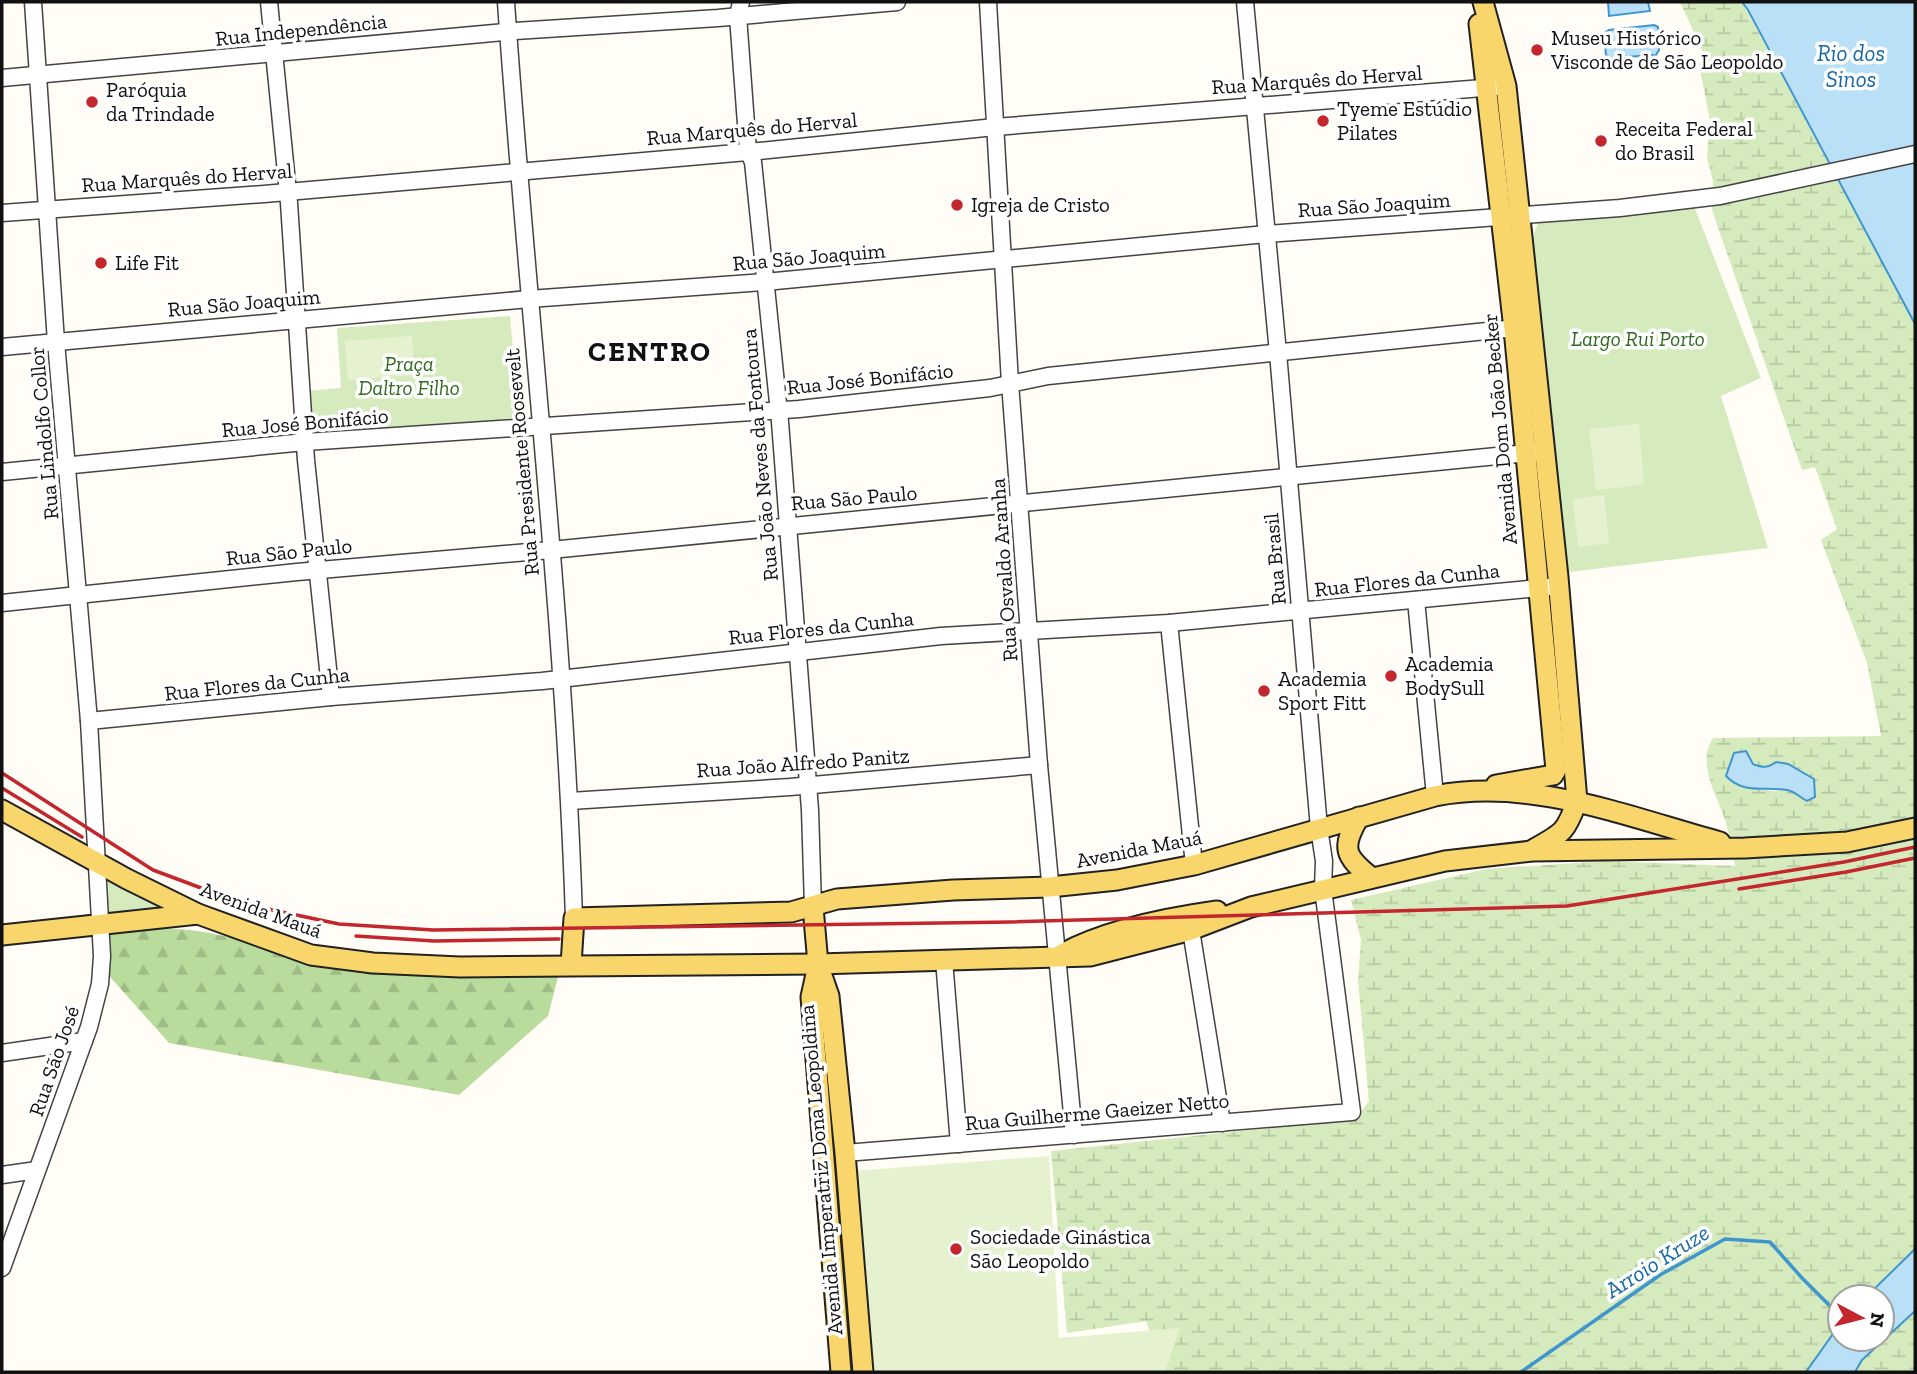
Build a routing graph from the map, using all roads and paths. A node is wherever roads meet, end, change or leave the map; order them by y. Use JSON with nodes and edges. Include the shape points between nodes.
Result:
{"nodes":[{"id":1,"x":33,"y":2,"type":"edge"},
{"id":2,"x":270,"y":2,"type":"edge"},
{"id":3,"x":506,"y":2,"type":"edge"},
{"id":4,"x":897,"y":2,"type":"edge"},
{"id":5,"x":988,"y":2,"type":"edge"},
{"id":6,"x":1245,"y":2,"type":"edge"},
{"id":7,"x":1476,"y":2,"type":"edge"},
{"id":8,"x":1483,"y":2,"type":"edge"},
{"id":9,"x":739,"y":9,"type":"edge"},
{"id":10,"x":508,"y":32,"type":"junction"},
{"id":11,"x":273,"y":53,"type":"junction"},
{"id":12,"x":37,"y":75,"type":"junction"},
{"id":13,"x":2,"y":78,"type":"edge"},
{"id":14,"x":1496,"y":87,"type":"junction"},
{"id":15,"x":1254,"y":106,"type":"junction"},
{"id":16,"x":995,"y":127,"type":"junction"},
{"id":17,"x":748,"y":151,"type":"junction"},
{"id":18,"x":1915,"y":153,"type":"edge"},
{"id":19,"x":517,"y":172,"type":"junction"},
{"id":20,"x":288,"y":192,"type":"junction"},
{"id":21,"x":47,"y":209,"type":"junction"},
{"id":22,"x":2,"y":213,"type":"edge"},
{"id":23,"x":1510,"y":216,"type":"junction"},
{"id":24,"x":1266,"y":234,"type":"junction"},
{"id":25,"x":1003,"y":261,"type":"junction"},
{"id":26,"x":765,"y":282,"type":"junction"},
{"id":27,"x":529,"y":299,"type":"junction"},
{"id":28,"x":296,"y":319,"type":"junction"},
{"id":29,"x":1523,"y":328,"type":"junction"},
{"id":30,"x":56,"y":342,"type":"junction"},
{"id":31,"x":2,"y":347,"type":"edge"},
{"id":32,"x":1278,"y":353,"type":"junction"},
{"id":33,"x":1010,"y":383,"type":"junction"},
{"id":34,"x":778,"y":410,"type":"junction"},
{"id":35,"x":540,"y":427,"type":"junction"},
{"id":36,"x":305,"y":442,"type":"junction"},
{"id":37,"x":1534,"y":452,"type":"junction"},
{"id":38,"x":68,"y":466,"type":"junction"},
{"id":39,"x":2,"y":471,"type":"edge"},
{"id":40,"x":1289,"y":475,"type":"junction"},
{"id":41,"x":1020,"y":504,"type":"junction"},
{"id":42,"x":787,"y":526,"type":"junction"},
{"id":43,"x":551,"y":550,"type":"junction"},
{"id":44,"x":317,"y":570,"type":"junction"},
{"id":45,"x":1559,"y":587,"type":"junction"},
{"id":46,"x":1538,"y":588,"type":"junction"},
{"id":47,"x":79,"y":596,"type":"junction"},
{"id":48,"x":1416,"y":600,"type":"junction"},
{"id":49,"x":2,"y":603,"type":"edge"},
{"id":50,"x":1300,"y":611,"type":"junction"},
{"id":51,"x":1169,"y":623,"type":"junction"},
{"id":52,"x":1029,"y":630,"type":"junction"},
{"id":53,"x":798,"y":652,"type":"junction"},
{"id":54,"x":561,"y":679,"type":"junction"},
{"id":55,"x":331,"y":697,"type":"junction"},
{"id":56,"x":89,"y":721,"type":"junction"},
{"id":57,"x":1039,"y":765,"type":"junction"},
{"id":58,"x":808,"y":785,"type":"junction"},
{"id":59,"x":1476,"y":789,"type":"junction"},
{"id":60,"x":1435,"y":796,"type":"junction"},
{"id":61,"x":570,"y":801,"type":"junction"},
{"id":62,"x":1577,"y":801,"type":"junction"},
{"id":63,"x":2,"y":811,"type":"edge"},
{"id":64,"x":1359,"y":817,"type":"junction"},
{"id":65,"x":1319,"y":828,"type":"junction"},
{"id":66,"x":1915,"y":828,"type":"edge"},
{"id":67,"x":1745,"y":848,"type":"junction"},
{"id":68,"x":1532,"y":851,"type":"junction"},
{"id":69,"x":97,"y":861,"type":"junction"},
{"id":70,"x":1194,"y":865,"type":"junction"},
{"id":71,"x":1372,"y":878,"type":"junction"},
{"id":72,"x":1050,"y":887,"type":"junction"},
{"id":73,"x":1323,"y":889,"type":"junction"},
{"id":74,"x":813,"y":907,"type":"junction"},
{"id":75,"x":1251,"y":907,"type":"junction"},
{"id":76,"x":198,"y":914,"type":"junction"},
{"id":77,"x":574,"y":919,"type":"junction"},
{"id":78,"x":102,"y":923,"type":"junction"},
{"id":79,"x":1191,"y":930,"type":"junction"},
{"id":80,"x":2,"y":935,"type":"edge"},
{"id":81,"x":1058,"y":956,"type":"junction"},
{"id":82,"x":944,"y":960,"type":"junction"},
{"id":83,"x":818,"y":964,"type":"junction"},
{"id":84,"x":571,"y":965,"type":"junction"},
{"id":85,"x":84,"y":1041,"type":"junction"},
{"id":86,"x":2,"y":1053,"type":"edge"},
{"id":87,"x":1352,"y":1112,"type":"joint"},
{"id":88,"x":1222,"y":1123,"type":"junction"},
{"id":89,"x":1074,"y":1135,"type":"junction"},
{"id":90,"x":960,"y":1144,"type":"junction"},
{"id":91,"x":845,"y":1153,"type":"junction"},
{"id":92,"x":37,"y":1170,"type":"junction"},
{"id":93,"x":2,"y":1175,"type":"edge"},
{"id":94,"x":2,"y":1268,"type":"edge"},
{"id":95,"x":841,"y":1372,"type":"edge"},
{"id":96,"x":862,"y":1372,"type":"edge"}],
"edges":[{"from":1,"to":12,"type":"street","name":"Rua Lindolfo Collor"},
{"from":2,"to":11,"type":"street"},
{"from":3,"to":10,"type":"street","name":"Rua Presidente Roosevelt"},
{"from":4,"to":9,"type":"street","name":"Rua Independência"},
{"from":5,"to":16,"type":"street","name":"Rua Osvaldo Aranha"},
{"from":6,"to":15,"type":"street","name":"Rua Brasil"},
{"from":7,"to":14,"type":"main road","name":"Avenida Dom João Becker"},
{"from":8,"to":14,"type":"main road","name":"Avenida Dom João Becker"},
{"from":9,"to":10,"type":"street","name":"Rua Independência"},
{"from":9,"to":17,"type":"street","name":"Rua João Neves da Fontoura"},
{"from":10,"to":11,"type":"street","name":"Rua Independência"},
{"from":10,"to":19,"type":"street","name":"Rua Presidente Roosevelt"},
{"from":11,"to":12,"type":"street","name":"Rua Independência"},
{"from":11,"to":20,"type":"street"},
{"from":12,"to":13,"type":"street","name":"Rua Independência"},
{"from":12,"to":21,"type":"street","name":"Rua Lindolfo Collor"},
{"from":14,"to":15,"type":"street","name":"Rua Marquês do Herval"},
{"from":14,"to":23,"type":"main road","name":"Avenida Dom João Becker"},
{"from":15,"to":16,"type":"street","name":"Rua Marquês do Herval"},
{"from":15,"to":24,"type":"street","name":"Rua Brasil"},
{"from":16,"to":17,"type":"street","name":"Rua Marquês do Herval"},
{"from":16,"to":25,"type":"street","name":"Rua Osvaldo Aranha"},
{"from":17,"to":19,"type":"street","name":"Rua Marquês do Herval"},
{"from":17,"to":26,"type":"street","name":"Rua João Neves da Fontoura","via":[[753,162]]},
{"from":18,"to":23,"type":"street","name":"Rua São Joaquim","via":[[1720,196]]},
{"from":19,"to":20,"type":"street","name":"Rua Marquês do Herval"},
{"from":19,"to":27,"type":"street","name":"Rua Presidente Roosevelt"},
{"from":20,"to":21,"type":"street","name":"Rua Marquês do Herval"},
{"from":20,"to":28,"type":"street"},
{"from":21,"to":22,"type":"street","name":"Rua Marquês do Herval"},
{"from":21,"to":30,"type":"street","name":"Rua Lindolfo Collor"},
{"from":23,"to":24,"type":"street","name":"Rua São Joaquim"},
{"from":23,"to":29,"type":"main road","name":"Avenida Dom João Becker"},
{"from":24,"to":25,"type":"street","name":"Rua São Joaquim"},
{"from":24,"to":32,"type":"street","name":"Rua Brasil"},
{"from":25,"to":26,"type":"street","name":"Rua São Joaquim"},
{"from":25,"to":33,"type":"street","name":"Rua Osvaldo Aranha"},
{"from":26,"to":27,"type":"street","name":"Rua São Joaquim"},
{"from":26,"to":34,"type":"street","name":"Rua João Neves da Fontoura"},
{"from":27,"to":28,"type":"street","name":"Rua São Joaquim"},
{"from":27,"to":35,"type":"street","name":"Rua Presidente Roosevelt"},
{"from":28,"to":30,"type":"street","name":"Rua São Joaquim"},
{"from":28,"to":36,"type":"street"},
{"from":29,"to":32,"type":"street","name":"Rua José Bonifácio"},
{"from":29,"to":37,"type":"main road","name":"Avenida Dom João Becker"},
{"from":30,"to":31,"type":"street","name":"Rua São Joaquim"},
{"from":30,"to":38,"type":"street","name":"Rua Lindolfo Collor"},
{"from":32,"to":33,"type":"street","name":"Rua José Bonifácio"},
{"from":32,"to":40,"type":"street","name":"Rua Brasil"},
{"from":33,"to":34,"type":"street","name":"Rua José Bonifácio"},
{"from":33,"to":41,"type":"street","name":"Rua Osvaldo Aranha"},
{"from":34,"to":35,"type":"street","name":"Rua José Bonifácio"},
{"from":34,"to":42,"type":"street","name":"Rua João Neves da Fontoura"},
{"from":35,"to":36,"type":"street","name":"Rua José Bonifácio"},
{"from":35,"to":43,"type":"street","name":"Rua Presidente Roosevelt"},
{"from":36,"to":38,"type":"street","name":"Rua José Bonifácio"},
{"from":36,"to":44,"type":"street"},
{"from":37,"to":40,"type":"street","name":"Rua São Paulo"},
{"from":37,"to":45,"type":"main road","name":"Avenida Dom João Becker"},
{"from":37,"to":46,"type":"main road","name":"Avenida Dom João Becker"},
{"from":38,"to":39,"type":"street","name":"Rua José Bonifácio"},
{"from":38,"to":47,"type":"street","name":"Rua Lindolfo Collor"},
{"from":40,"to":41,"type":"street","name":"Rua São Paulo"},
{"from":40,"to":50,"type":"street","name":"Rua Brasil"},
{"from":41,"to":42,"type":"street","name":"Rua São Paulo"},
{"from":41,"to":52,"type":"street","name":"Rua Osvaldo Aranha"},
{"from":42,"to":43,"type":"street","name":"Rua São Paulo"},
{"from":42,"to":53,"type":"street","name":"Rua João Neves da Fontoura"},
{"from":43,"to":44,"type":"street","name":"Rua São Paulo"},
{"from":43,"to":54,"type":"street","name":"Rua Presidente Roosevelt"},
{"from":44,"to":47,"type":"street","name":"Rua São Paulo"},
{"from":44,"to":55,"type":"street"},
{"from":45,"to":46,"type":"street","name":"Rua Flores da Cunha"},
{"from":45,"to":62,"type":"main road","name":"Avenida Dom João Becker"},
{"from":46,"to":48,"type":"street","name":"Rua Flores da Cunha"},
{"from":46,"to":59,"type":"main road","name":"Avenida Dom João Becker","via":[[1555,773]]},
{"from":47,"to":49,"type":"street","name":"Rua São Paulo"},
{"from":47,"to":56,"type":"street","name":"Rua Lindolfo Collor"},
{"from":48,"to":50,"type":"street","name":"Rua Flores da Cunha"},
{"from":48,"to":60,"type":"street"},
{"from":50,"to":51,"type":"street","name":"Rua Flores da Cunha"},
{"from":50,"to":65,"type":"street","name":"Rua Brasil"},
{"from":51,"to":52,"type":"street","name":"Rua Flores da Cunha"},
{"from":51,"to":70,"type":"street"},
{"from":52,"to":53,"type":"street","name":"Rua Flores da Cunha"},
{"from":52,"to":57,"type":"street","name":"Rua Osvaldo Aranha"},
{"from":53,"to":54,"type":"street","name":"Rua Flores da Cunha"},
{"from":53,"to":58,"type":"street","name":"Rua João Neves da Fontoura"},
{"from":54,"to":55,"type":"street","name":"Rua Flores da Cunha"},
{"from":54,"to":61,"type":"street","name":"Rua Presidente Roosevelt"},
{"from":55,"to":56,"type":"street","name":"Rua Flores da Cunha"},
{"from":56,"to":69,"type":"street","name":"Rua Lindolfo Collor"},
{"from":57,"to":58,"type":"street","name":"Rua João Alfredo Panitz"},
{"from":57,"to":72,"type":"street","name":"Rua Osvaldo Aranha"},
{"from":58,"to":61,"type":"street","name":"Rua João Alfredo Panitz"},
{"from":58,"to":74,"type":"street","name":"Rua João Neves da Fontoura"},
{"from":59,"to":60,"type":"main road","name":"Avenida Mauá"},
{"from":59,"to":62,"type":"main road","name":"Avenida Mauá"},
{"from":60,"to":64,"type":"main road","name":"Avenida Mauá"},
{"from":61,"to":77,"type":"street","name":"Rua Presidente Roosevelt"},
{"from":62,"to":67,"type":"main road","name":"Avenida Mauá"},
{"from":62,"to":68,"type":"main road","via":[[1568,827]]},
{"from":63,"to":69,"type":"main road","name":"Avenida Mauá"},
{"from":64,"to":65,"type":"main road","name":"Avenida Mauá"},
{"from":64,"to":71,"type":"main road","via":[[1348,837],[1348,853]]},
{"from":65,"to":70,"type":"main road","name":"Avenida Mauá"},
{"from":65,"to":73,"type":"street","name":"Rua Brasil"},
{"from":66,"to":67,"type":"main road","name":"Avenida Mauá","via":[[1847,842]]},
{"from":67,"to":68,"type":"main road","name":"Avenida Mauá"},
{"from":68,"to":71,"type":"main road","name":"Avenida Mauá","via":[[1445,861]]},
{"from":69,"to":76,"type":"main road","name":"Avenida Mauá"},
{"from":69,"to":78,"type":"street","name":"Rua São José"},
{"from":70,"to":72,"type":"main road","name":"Avenida Mauá"},
{"from":71,"to":73,"type":"main road","name":"Avenida Mauá"},
{"from":72,"to":74,"type":"main road","name":"Avenida Mauá","via":[[837,899]]},
{"from":72,"to":81,"type":"street","name":"Rua Osvaldo Aranha"},
{"from":73,"to":75,"type":"main road","name":"Avenida Mauá"},
{"from":73,"to":87,"type":"street","name":"Rua Brasil"},
{"from":74,"to":77,"type":"main road","name":"Avenida Mauá","via":[[791,912]]},
{"from":74,"to":83,"type":"main road","name":"Avenida Imperatriz Dona Leopoldina"},
{"from":75,"to":79,"type":"main road","name":"Avenida Mauá"},
{"from":75,"to":81,"type":"main road","name":"Avenida Mauá","via":[[1175,918],[1086,941]]},
{"from":76,"to":78,"type":"main road"},
{"from":76,"to":84,"type":"main road","name":"Avenida Mauá","via":[[311,955],[460,967]]},
{"from":77,"to":84,"type":"main road"},
{"from":78,"to":80,"type":"main road"},
{"from":78,"to":85,"type":"street","name":"Rua São José","via":[[100,984]]},
{"from":79,"to":81,"type":"main road","name":"Avenida Mauá","via":[[1090,956]]},
{"from":79,"to":88,"type":"street"},
{"from":81,"to":82,"type":"main road","name":"Avenida Mauá"},
{"from":81,"to":89,"type":"street","name":"Rua Osvaldo Aranha"},
{"from":82,"to":83,"type":"main road","name":"Avenida Mauá"},
{"from":82,"to":90,"type":"street"},
{"from":83,"to":84,"type":"main road","name":"Avenida Mauá"},
{"from":83,"to":91,"type":"main road","name":"Avenida Imperatriz Dona Leopoldina","via":[[829,996]]},
{"from":83,"to":95,"type":"main road","name":"Avenida Imperatriz Dona Leopoldina","via":[[811,997]]},
{"from":85,"to":86,"type":"street"},
{"from":85,"to":92,"type":"street","name":"Rua São José"},
{"from":87,"to":88,"type":"street","name":"Rua Guilherme Gaeizer Netto"},
{"from":88,"to":89,"type":"street","name":"Rua Guilherme Gaeizer Netto"},
{"from":89,"to":90,"type":"street","name":"Rua Guilherme Gaeizer Netto"},
{"from":90,"to":91,"type":"street","name":"Rua Guilherme Gaeizer Netto"},
{"from":91,"to":96,"type":"main road","name":"Avenida Imperatriz Dona Leopoldina"},
{"from":92,"to":93,"type":"street"},
{"from":92,"to":94,"type":"street","name":"Rua São José"}]}
